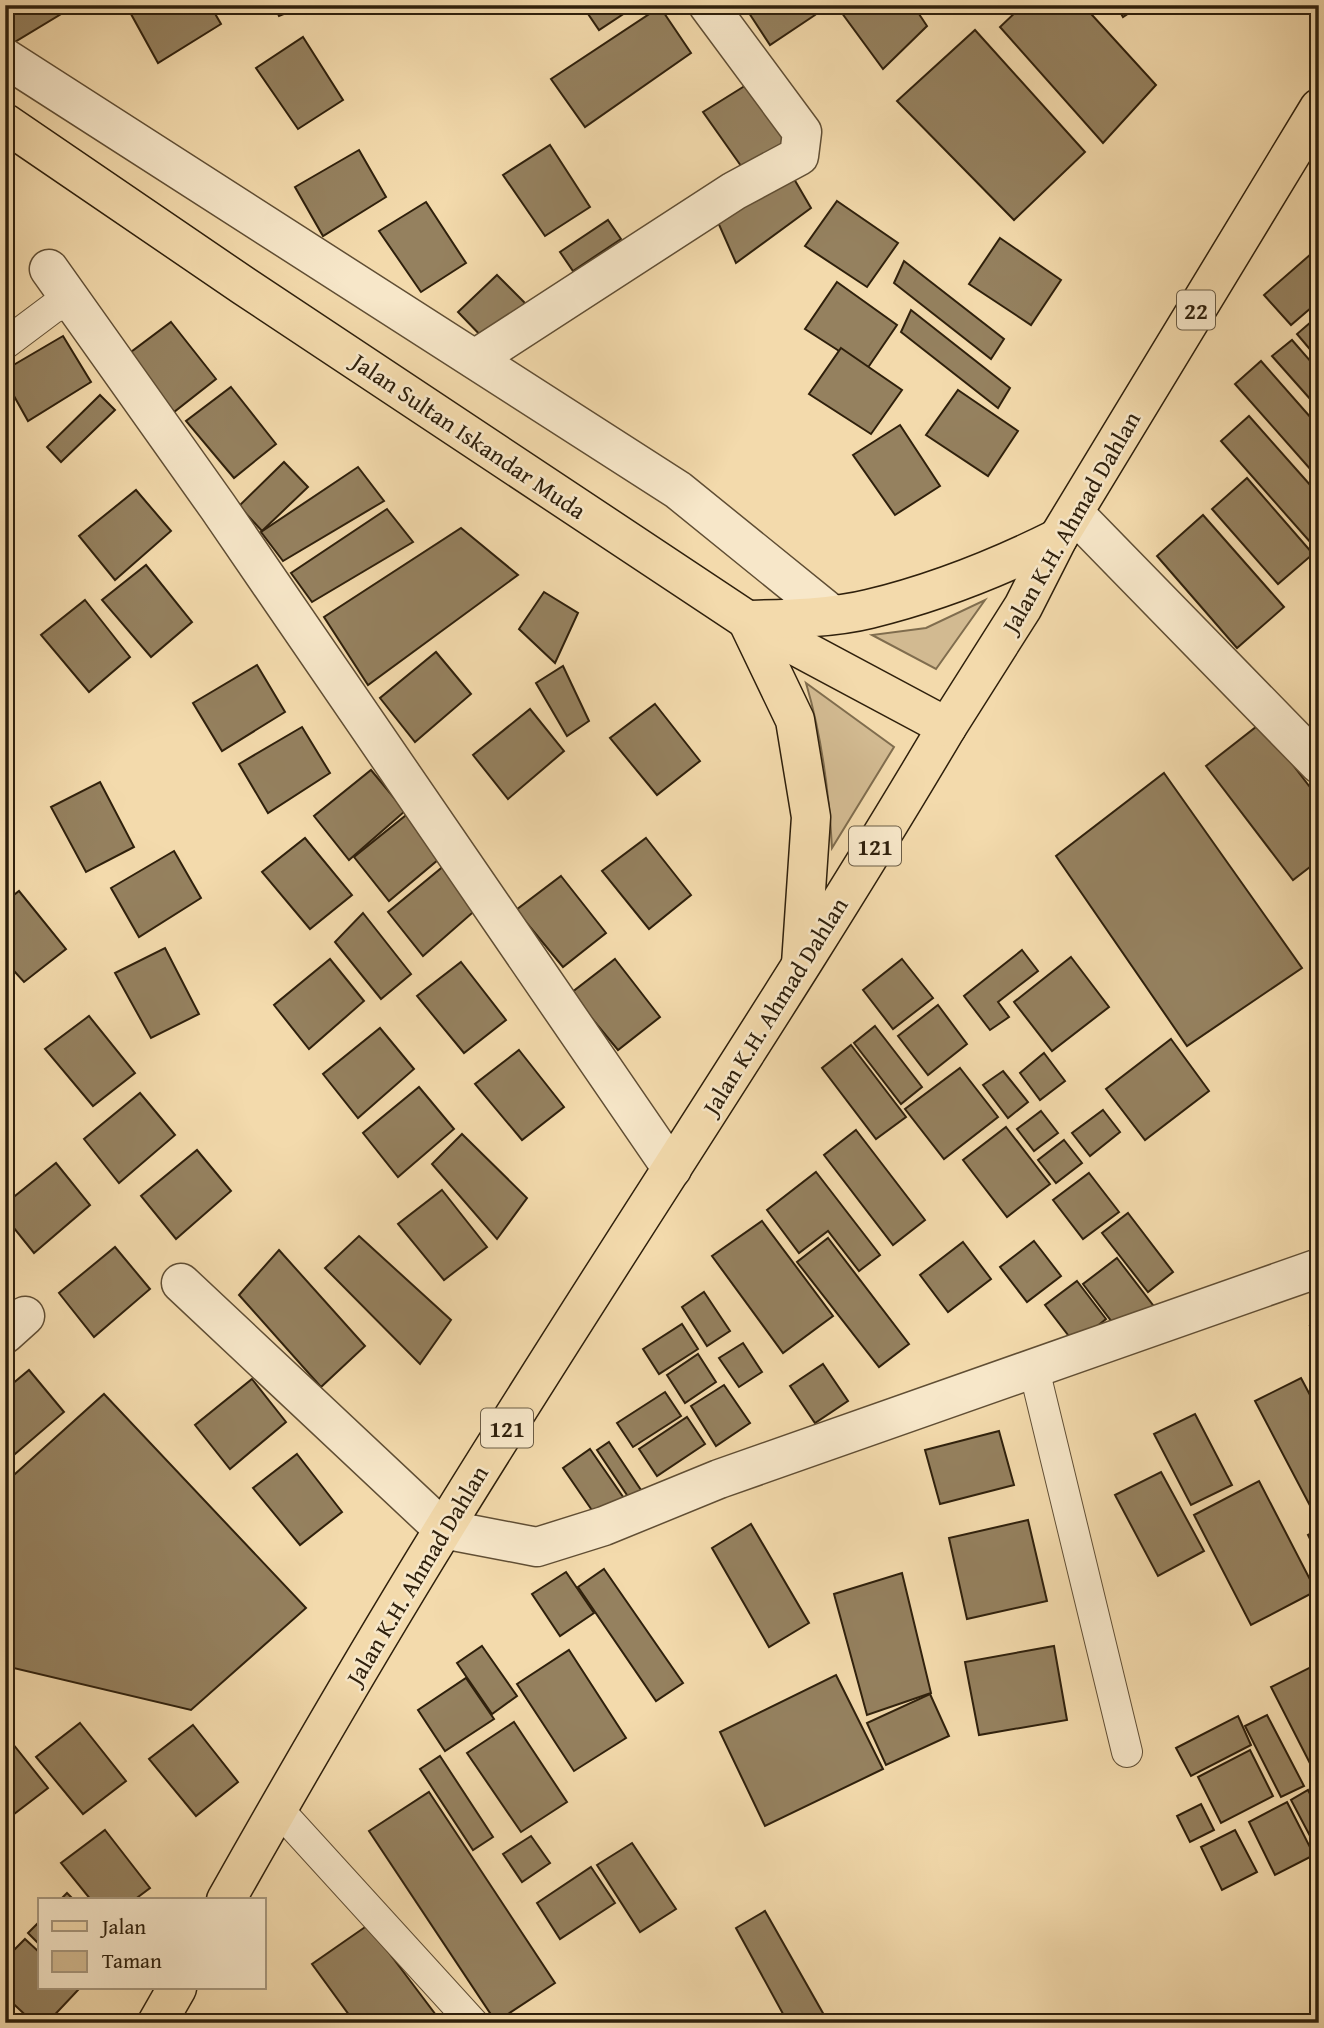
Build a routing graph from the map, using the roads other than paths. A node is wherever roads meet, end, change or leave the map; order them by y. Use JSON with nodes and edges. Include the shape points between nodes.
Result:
{"nodes":[{"id":1,"x":708,"y":5,"type":"edge"},
{"id":2,"x":5,"y":58,"type":"edge"},
{"id":3,"x":1319,"y":108,"type":"edge"},
{"id":4,"x":5,"y":123,"type":"edge"},
{"id":5,"x":49,"y":269,"type":"dead end"},
{"id":6,"x":73,"y":300,"type":"junction"},
{"id":7,"x":5,"y":344,"type":"edge"},
{"id":8,"x":475,"y":359,"type":"junction"},
{"id":9,"x":1066,"y":525,"type":"junction"},
{"id":10,"x":831,"y":614,"type":"junction"},
{"id":11,"x":747,"y":620,"type":"junction"},
{"id":12,"x":947,"y":727,"type":"junction"},
{"id":13,"x":1319,"y":764,"type":"edge"},
{"id":14,"x":802,"y":964,"type":"junction"},
{"id":15,"x":672,"y":1168,"type":"junction"},
{"id":16,"x":1319,"y":1268,"type":"edge"},
{"id":17,"x":181,"y":1283,"type":"dead end"},
{"id":18,"x":1034,"y":1369,"type":"junction"},
{"id":19,"x":443,"y":1529,"type":"junction"},
{"id":20,"x":1127,"y":1752,"type":"dead end"},
{"id":21,"x":277,"y":1808,"type":"junction"},
{"id":22,"x":227,"y":1898,"type":"edge"},
{"id":23,"x":176,"y":1990,"type":"edge"},
{"id":24,"x":157,"y":2023,"type":"edge"},
{"id":25,"x":473,"y":2023,"type":"edge"}],
"edges":[{"from":1,"to":8,"type":"street","via":[[802,132],[799,156],[734,191]]},
{"from":2,"to":8,"type":"street"},
{"from":3,"to":9,"type":"main road","name":"Jalan K.H. Ahmad Dahlan","number":"22"},
{"from":4,"to":11,"type":"main road","name":"Jalan Sultan Iskandar Muda"},
{"from":5,"to":6,"type":"street"},
{"from":6,"to":7,"type":"lane","via":[[53,308]]},
{"from":6,"to":15,"type":"street"},
{"from":8,"to":10,"type":"street","via":[[678,489]]},
{"from":9,"to":10,"type":"main road","via":[[1009,562],[951,584],[867,610]]},
{"from":9,"to":12,"type":"main road","name":"Jalan K.H. Ahmad Dahlan","number":"22","via":[[1023,607]]},
{"from":9,"to":13,"type":"street"},
{"from":10,"to":11,"type":"main road"},
{"from":11,"to":12,"type":"main road","name":"Jalan Sultan Iskandar Muda"},
{"from":11,"to":14,"type":"main road","via":[[795,720],[811,817]]},
{"from":12,"to":14,"type":"main road","name":"Jalan K.H. Ahmad Dahlan","number":"121"},
{"from":14,"to":15,"type":"main road","name":"Jalan K.H. Ahmad Dahlan","number":"121"},
{"from":15,"to":19,"type":"main road","name":"Jalan K.H. Ahmad Dahlan","number":"121"},
{"from":16,"to":18,"type":"street"},
{"from":17,"to":19,"type":"street"},
{"from":18,"to":19,"type":"street","via":[[537,1547]]},
{"from":18,"to":20,"type":"lane"},
{"from":19,"to":21,"type":"main road","name":"Jalan K.H. Ahmad Dahlan","number":"121"},
{"from":21,"to":22,"type":"main road","name":"Jalan K.H. Ahmad Dahlan","number":"121"},
{"from":21,"to":25,"type":"lane"},
{"from":23,"to":24,"type":"main road"}]}
